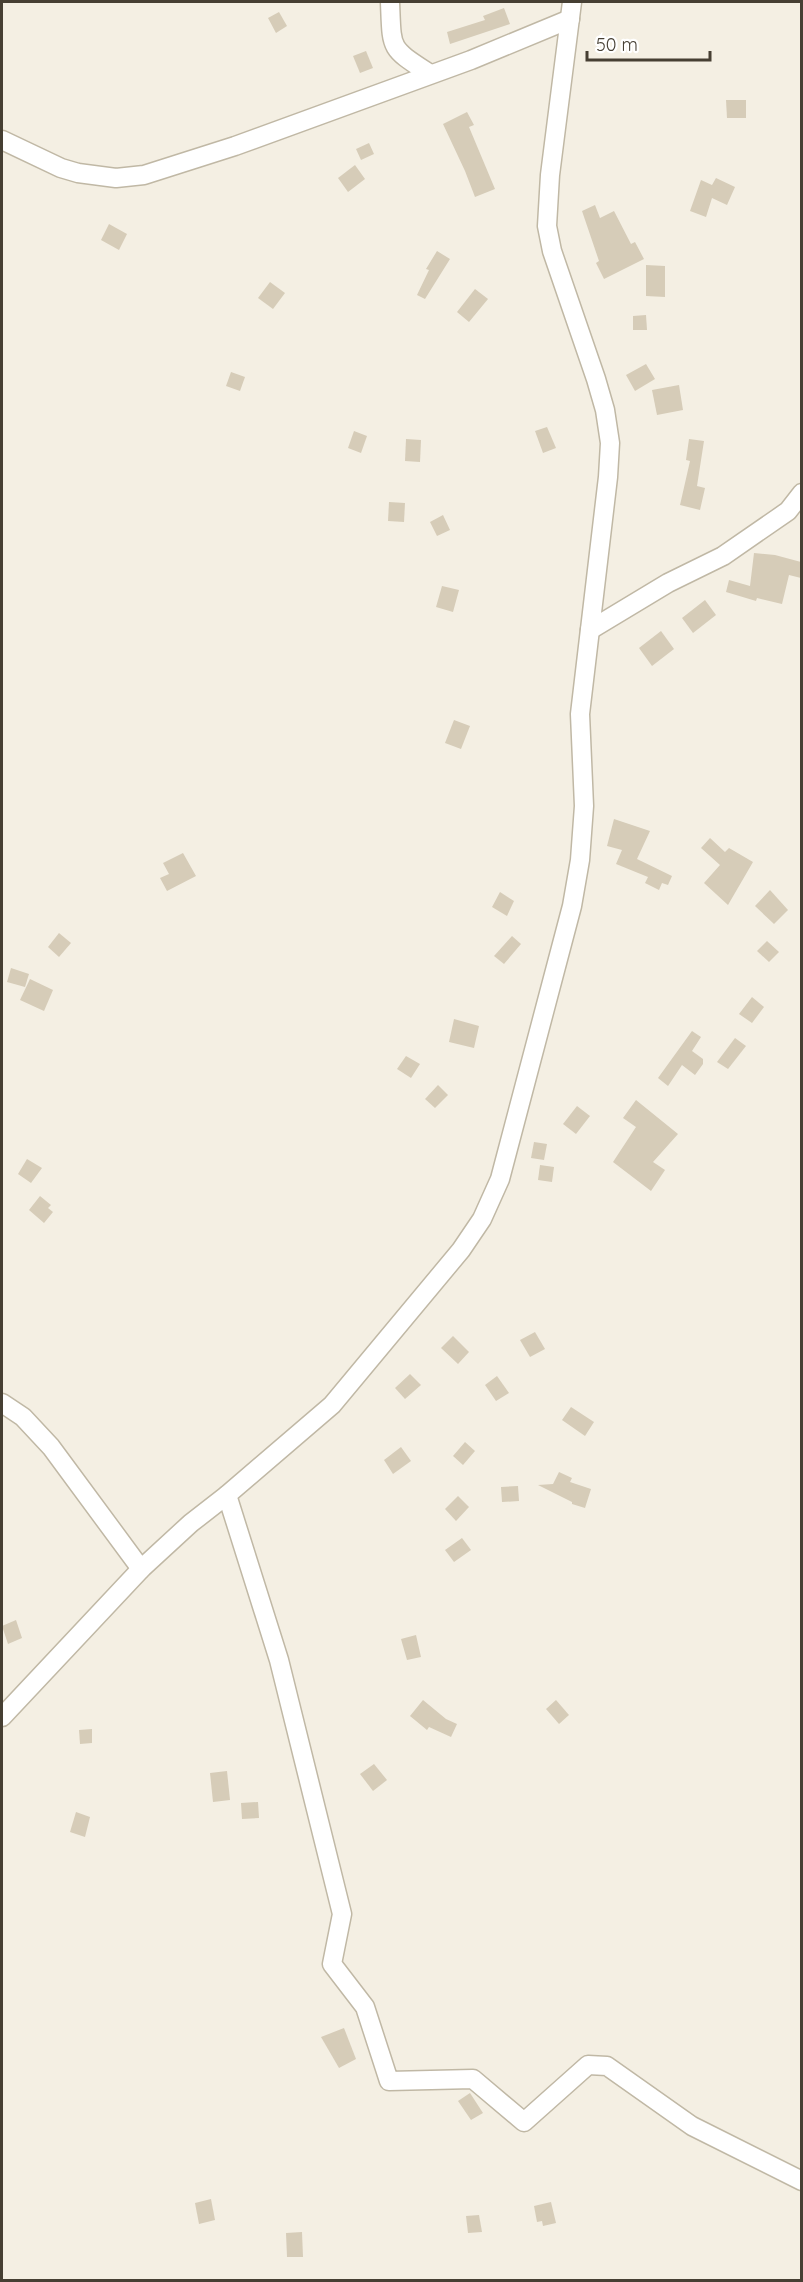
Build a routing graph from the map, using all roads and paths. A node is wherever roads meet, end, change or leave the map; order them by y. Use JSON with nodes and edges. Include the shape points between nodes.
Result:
{"nodes":[{"id":1,"x":390,"y":2,"type":"edge"},
{"id":2,"x":571,"y":10,"type":"edge"},
{"id":3,"x":430,"y":74,"type":"junction"},
{"id":4,"x":2,"y":140,"type":"edge"},
{"id":5,"x":801,"y":493,"type":"edge"},
{"id":6,"x":590,"y":630,"type":"junction"},
{"id":7,"x":2,"y":1403,"type":"edge"},
{"id":8,"x":227,"y":1495,"type":"junction"},
{"id":9,"x":141,"y":1569,"type":"junction"},
{"id":10,"x":2,"y":1717,"type":"edge"},
{"id":11,"x":801,"y":2181,"type":"edge"}],
"edges":[{"from":1,"to":3,"type":"street","via":[[394,48]]},
{"from":2,"to":3,"type":"street"},
{"from":2,"to":6,"type":"street","via":[[547,226],[596,379],[610,443]]},
{"from":3,"to":4,"type":"street","via":[[144,175],[78,173]]},
{"from":5,"to":6,"type":"street","via":[[788,511],[723,556],[668,583]]},
{"from":6,"to":8,"type":"street","via":[[580,714],[584,806],[580,860],[500,1179],[483,1219],[461,1250],[332,1405]]},
{"from":7,"to":9,"type":"street","via":[[23,1417],[51,1447]]},
{"from":8,"to":9,"type":"street"},
{"from":8,"to":11,"type":"street","via":[[279,1660],[342,1914],[332,1964],[365,2007],[389,2081],[472,2079],[524,2122],[588,2065],[607,2066],[692,2126]]},
{"from":9,"to":10,"type":"street"}]}
